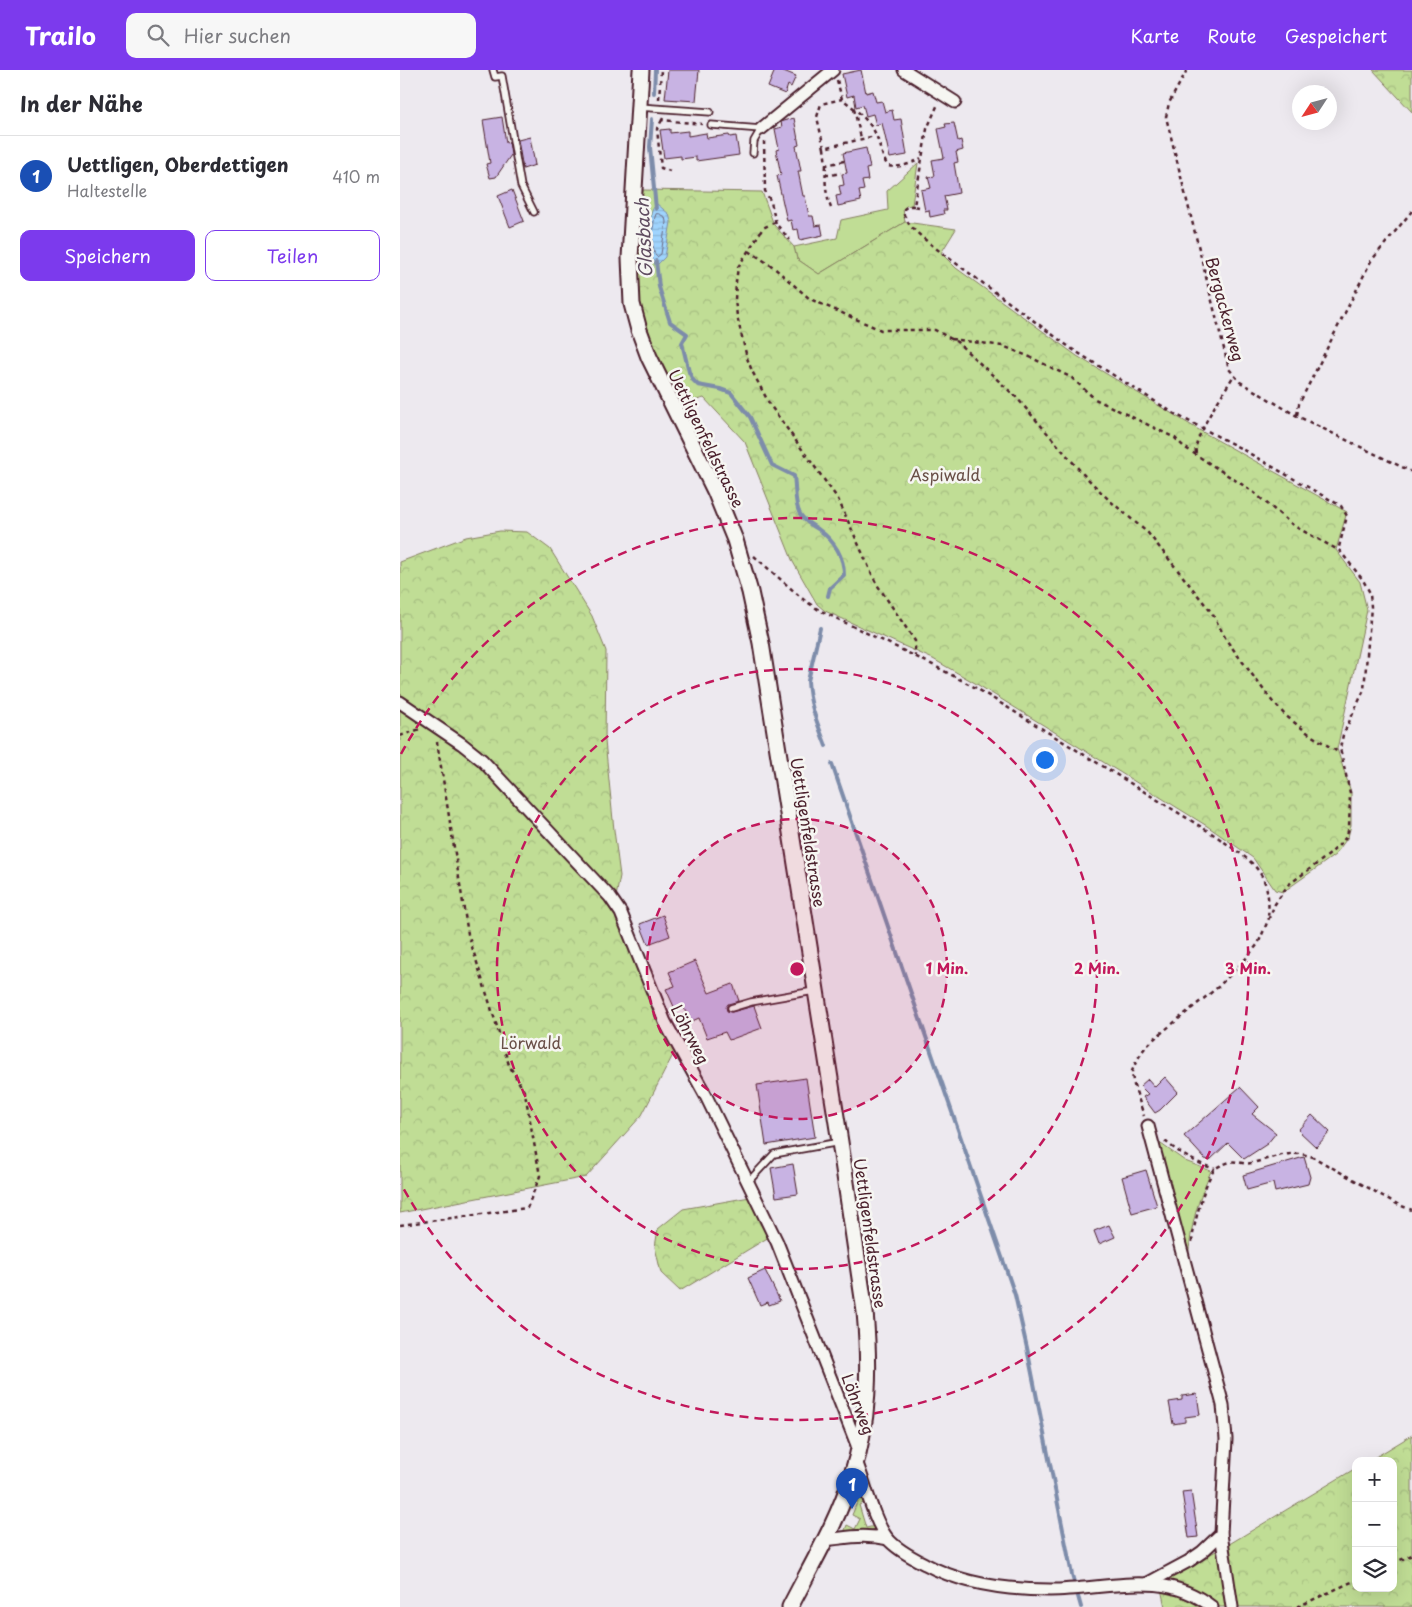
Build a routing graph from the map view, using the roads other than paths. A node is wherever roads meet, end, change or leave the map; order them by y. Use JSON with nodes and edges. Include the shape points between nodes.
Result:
{"nodes":[{"id":1,"x":493,"y":70,"type":"edge"},
{"id":2,"x":641,"y":70,"type":"edge"},
{"id":3,"x":904,"y":70,"type":"edge"},
{"id":4,"x":834,"y":73,"type":"edge"},
{"id":5,"x":955,"y":102,"type":"dead end"},
{"id":6,"x":639,"y":107,"type":"junction"},
{"id":7,"x":710,"y":112,"type":"dead end"},
{"id":8,"x":711,"y":125,"type":"road end"},
{"id":9,"x":763,"y":128,"type":"junction"},
{"id":10,"x":753,"y":153,"type":"dead end"},
{"id":11,"x":534,"y":212,"type":"dead end"},
{"id":12,"x":400,"y":702,"type":"edge"},
{"id":13,"x":816,"y":990,"type":"junction"},
{"id":14,"x":731,"y":1008,"type":"dead end"},
{"id":15,"x":1148,"y":1126,"type":"road end"},
{"id":16,"x":840,"y":1142,"type":"junction"},
{"id":17,"x":748,"y":1182,"type":"junction"},
{"id":18,"x":857,"y":1455,"type":"junction"},
{"id":19,"x":1221,"y":1534,"type":"junction"},
{"id":20,"x":888,"y":1539,"type":"junction"},
{"id":21,"x":825,"y":1540,"type":"junction"},
{"id":22,"x":1148,"y":1583,"type":"junction"},
{"id":23,"x":790,"y":1607,"type":"edge"},
{"id":24,"x":1212,"y":1607,"type":"edge"},
{"id":25,"x":1232,"y":1607,"type":"edge"}],
"edges":[{"from":1,"to":11,"type":"lane","via":[[495,77],[502,76],[521,186]]},
{"from":2,"to":6,"type":"main road","name":"Uettligenfeldstrasse"},
{"from":3,"to":5,"type":"street"},
{"from":4,"to":9,"type":"street"},
{"from":6,"to":7,"type":"lane"},
{"from":6,"to":13,"type":"main road","name":"Uettligenfeldstrasse","via":[[630,258],[634,310],[649,357],[736,540],[750,592],[761,643]]},
{"from":8,"to":9,"type":"lane"},
{"from":9,"to":10,"type":"lane","via":[[754,141]]},
{"from":12,"to":17,"type":"street","name":"Löhrweg","via":[[482,760],[610,897],[621,913],[665,1022]]},
{"from":13,"to":14,"type":"lane"},
{"from":13,"to":16,"type":"main road","name":"Uettligenfeldstrasse"},
{"from":15,"to":19,"type":"street","via":[[1223,1405],[1226,1439]]},
{"from":16,"to":17,"type":"lane","via":[[774,1154]]},
{"from":16,"to":18,"type":"main road","name":"Uettligenfeldstrasse","via":[[869,1356]]},
{"from":17,"to":18,"type":"street","name":"Löhrweg","via":[[787,1266]]},
{"from":18,"to":20,"type":"street","name":"Löhrweg","via":[[874,1511]]},
{"from":18,"to":21,"type":"main road","name":"Uettligenfeldstrasse"},
{"from":19,"to":22,"type":"street","via":[[1189,1561]]},
{"from":19,"to":25,"type":"street"},
{"from":20,"to":21,"type":"street","via":[[861,1536]]},
{"from":20,"to":22,"type":"street","via":[[917,1560],[951,1576],[984,1583],[1068,1590]]},
{"from":21,"to":23,"type":"main road","name":"Uettligenfeldstrasse"},
{"from":22,"to":24,"type":"street","via":[[1184,1590]]}]}
